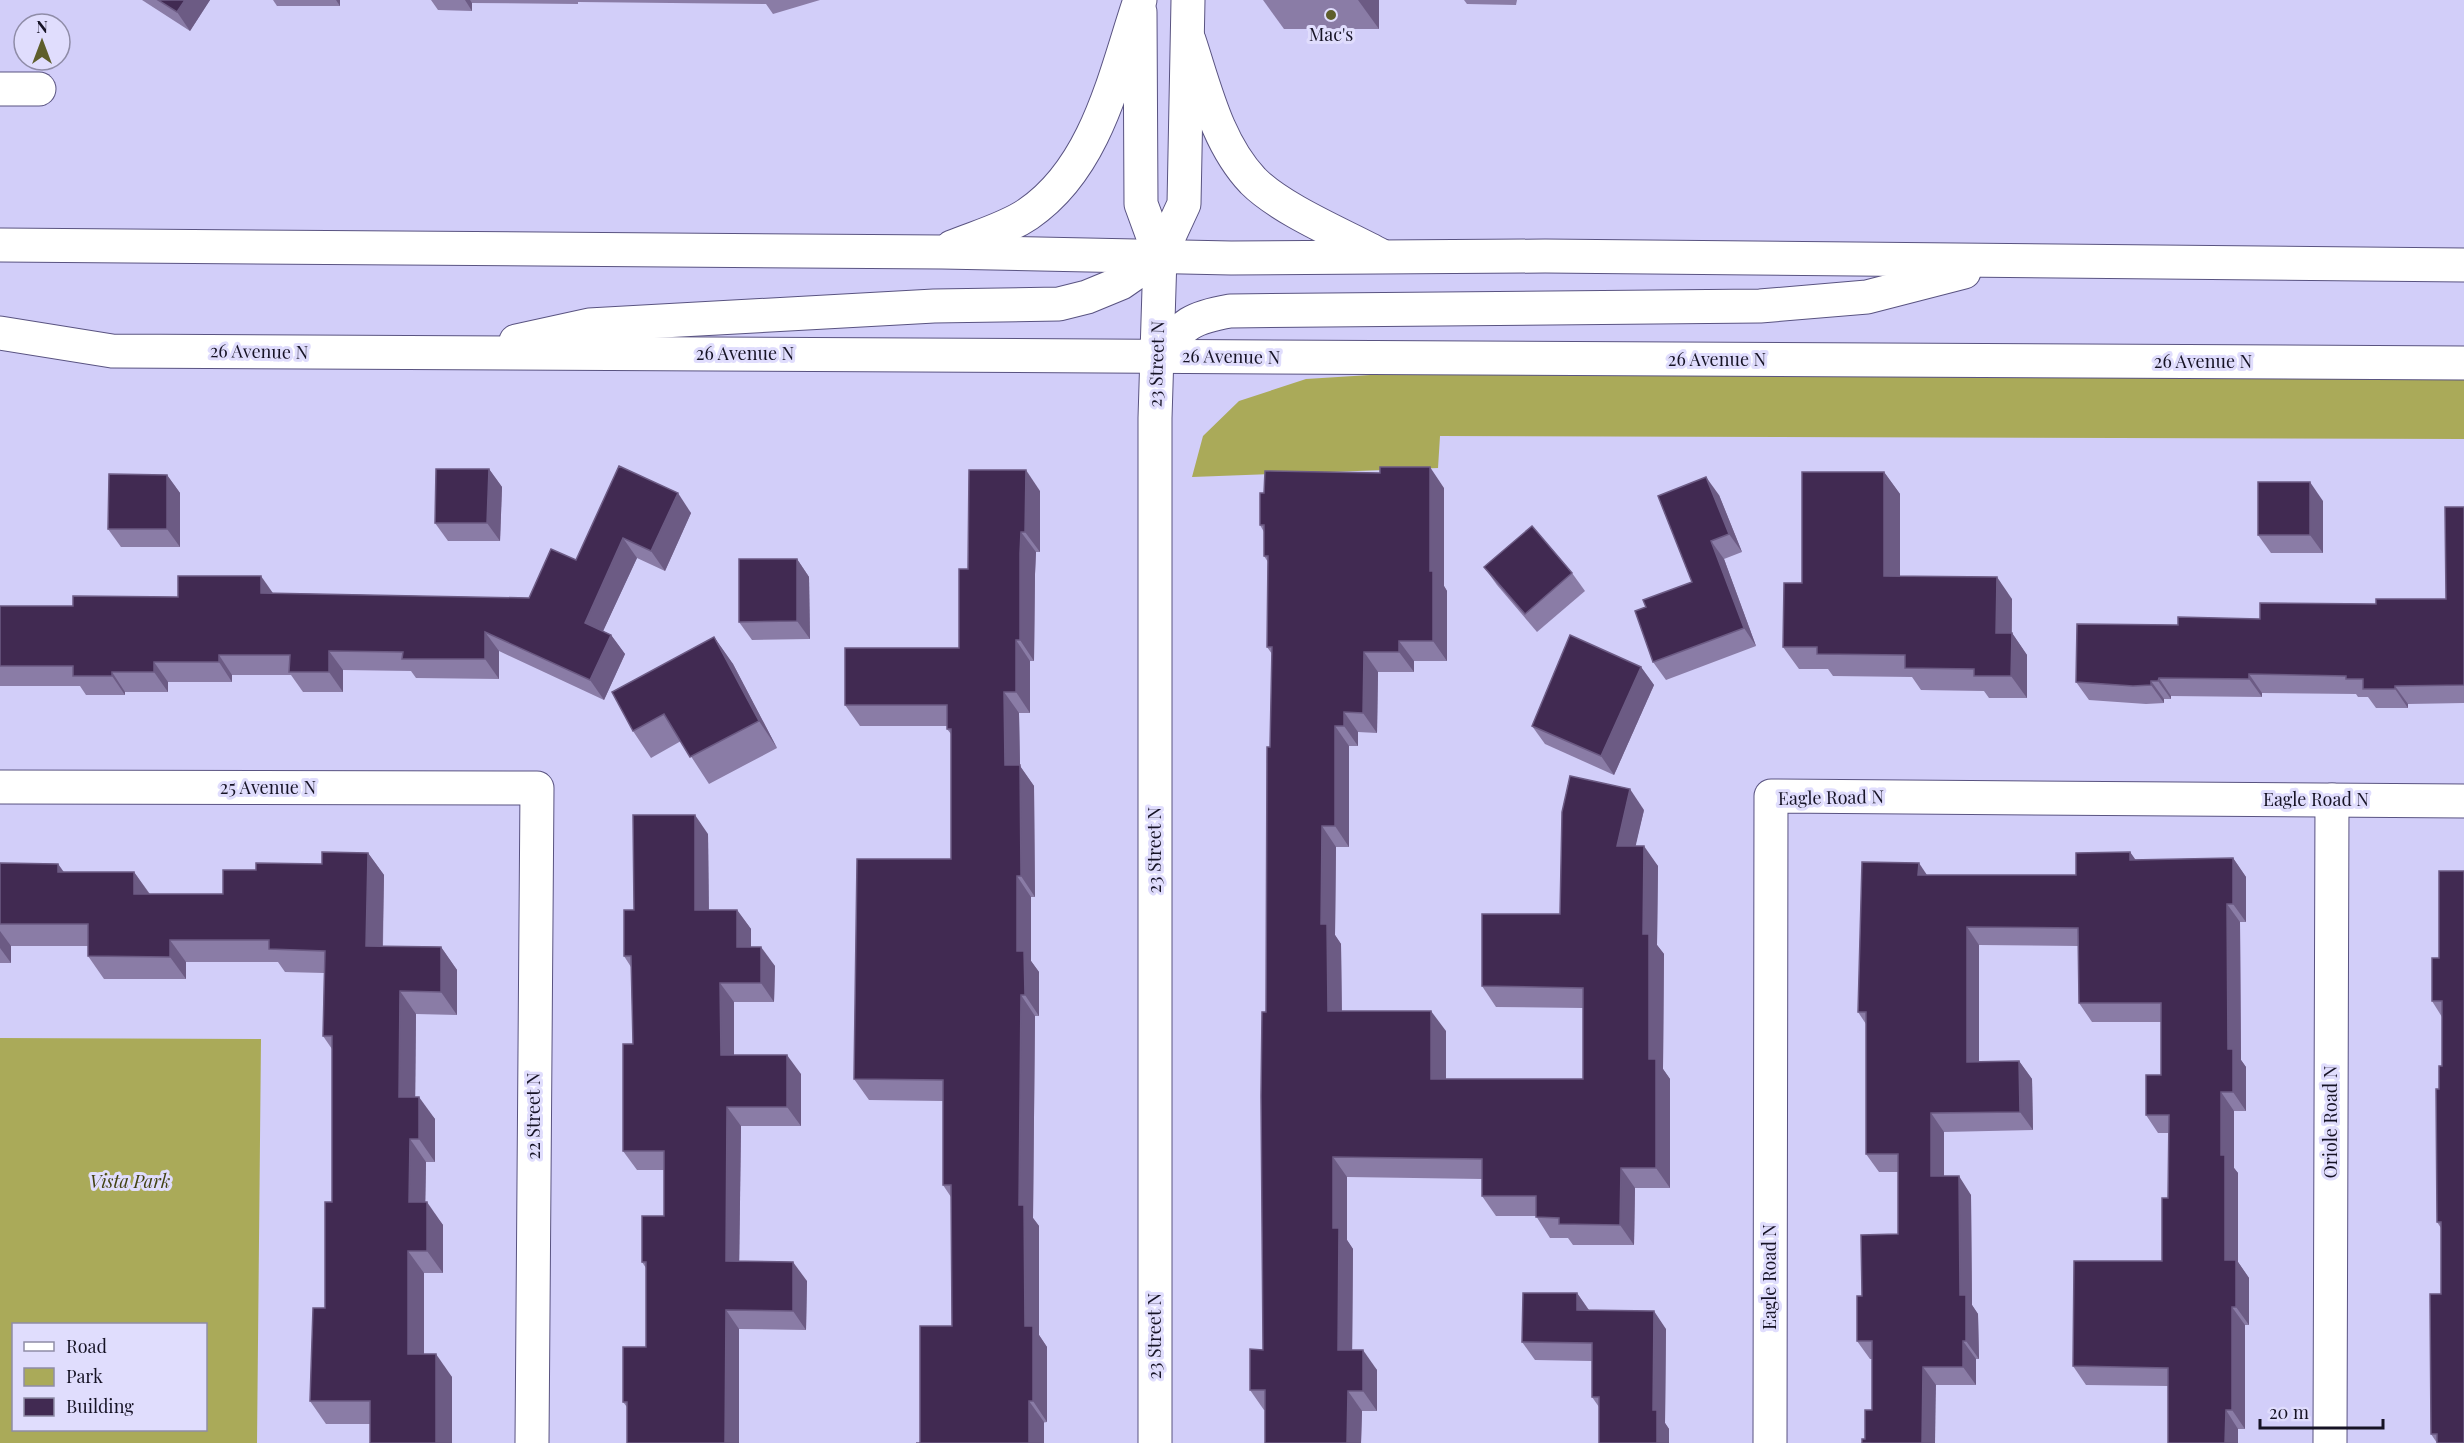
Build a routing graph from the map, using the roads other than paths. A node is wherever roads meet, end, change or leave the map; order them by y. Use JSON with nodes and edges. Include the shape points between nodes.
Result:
{"nodes":[{"id":1,"x":1140,"y":0,"type":"edge"},
{"id":2,"x":1188,"y":0,"type":"edge"},
{"id":3,"x":1189,"y":40,"type":"junction"},
{"id":4,"x":0,"y":89,"type":"edge"},
{"id":5,"x":39,"y":89,"type":"dead end"},
{"id":6,"x":0,"y":245,"type":"edge"},
{"id":7,"x":942,"y":252,"type":"junction"},
{"id":8,"x":1161,"y":256,"type":"junction"},
{"id":9,"x":1384,"y":257,"type":"junction"},
{"id":10,"x":2006,"y":262,"type":"junction"},
{"id":11,"x":2464,"y":265,"type":"edge"},
{"id":12,"x":0,"y":333,"type":"edge"},
{"id":13,"x":456,"y":354,"type":"junction"},
{"id":14,"x":1157,"y":355,"type":"junction"},
{"id":15,"x":2464,"y":363,"type":"edge"},
{"id":16,"x":0,"y":787,"type":"edge"},
{"id":17,"x":537,"y":788,"type":"joint"},
{"id":18,"x":2332,"y":800,"type":"junction"},
{"id":19,"x":2464,"y":801,"type":"edge"},
{"id":20,"x":532,"y":1443,"type":"edge"},
{"id":21,"x":1155,"y":1443,"type":"edge"},
{"id":22,"x":1770,"y":1443,"type":"edge"},
{"id":23,"x":2330,"y":1443,"type":"edge"}],
"edges":[{"from":1,"to":7,"type":"main road","via":[[1103,112],[1062,183],[1027,215]]},
{"from":1,"to":8,"type":"main road","name":"23 Street N","via":[[1141,204]]},
{"from":2,"to":3,"type":"main road","name":"23 Street N"},
{"from":3,"to":8,"type":"main road","name":"23 Street N","via":[[1184,204]]},
{"from":3,"to":9,"type":"main road","via":[[1215,119],[1229,148],[1253,180],[1275,199]]},
{"from":4,"to":5,"type":"main road"},
{"from":6,"to":7,"type":"main road"},
{"from":7,"to":8,"type":"main road"},
{"from":8,"to":9,"type":"main road"},
{"from":8,"to":13,"type":"main road","via":[[1121,283],[1059,304],[934,306],[589,325]]},
{"from":8,"to":14,"type":"main road","name":"23 Street N"},
{"from":9,"to":10,"type":"main road","via":[[1660,256]]},
{"from":10,"to":11,"type":"main road"},
{"from":10,"to":14,"type":"main road","via":[[1867,297],[1760,306],[1230,311],[1202,316],[1185,325]]},
{"from":12,"to":13,"type":"main road","name":"26 Avenue N","via":[[112,351]]},
{"from":13,"to":14,"type":"main road","name":"26 Avenue N"},
{"from":14,"to":15,"type":"main road","name":"26 Avenue N"},
{"from":14,"to":21,"type":"main road","name":"23 Street N"},
{"from":16,"to":17,"type":"main road","name":"25 Avenue N"},
{"from":17,"to":20,"type":"main road","name":"22 Street N"},
{"from":18,"to":19,"type":"main road","name":"Eagle Road N"},
{"from":18,"to":22,"type":"main road","name":"Eagle Road N","via":[[1771,796]]},
{"from":18,"to":23,"type":"main road","name":"Oriole Road N"}]}
